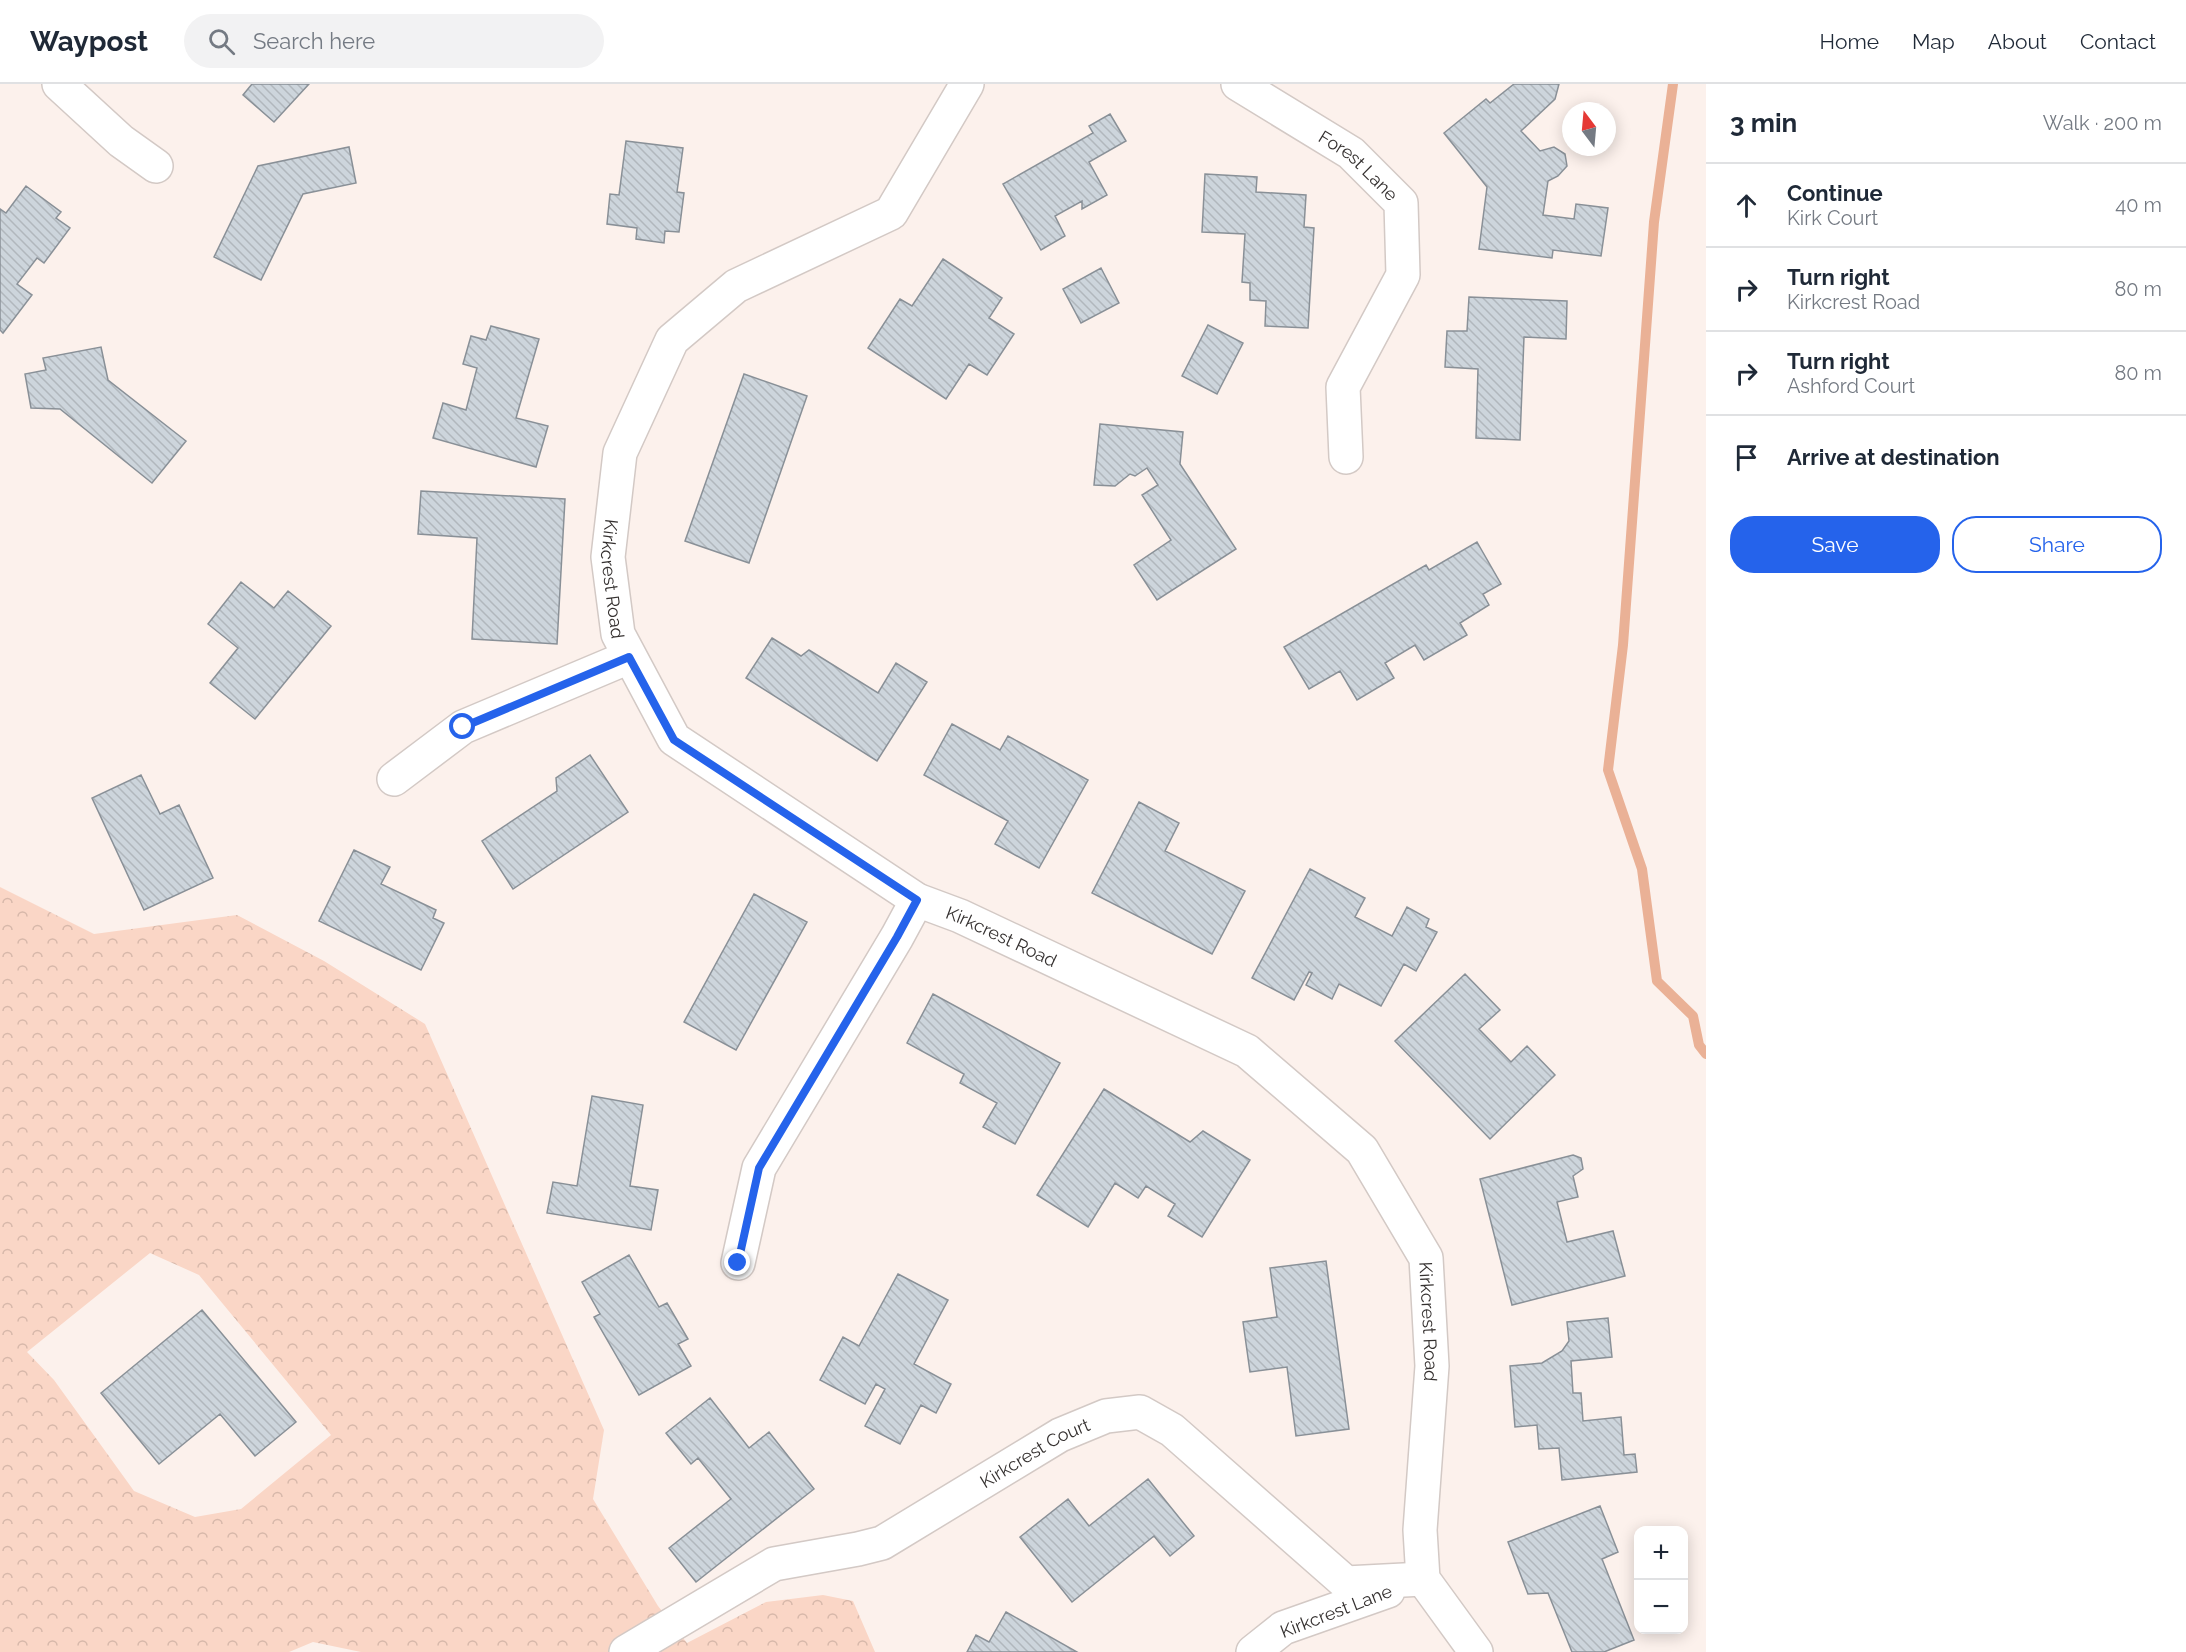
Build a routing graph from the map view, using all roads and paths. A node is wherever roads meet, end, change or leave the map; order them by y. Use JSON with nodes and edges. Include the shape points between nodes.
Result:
{"nodes":[{"id":1,"x":59,"y":84,"type":"edge"},
{"id":2,"x":967,"y":84,"type":"edge"},
{"id":3,"x":1238,"y":84,"type":"edge"},
{"id":4,"x":156,"y":166,"type":"dead end"},
{"id":5,"x":1346,"y":457,"type":"dead end"},
{"id":6,"x":629,"y":657,"type":"junction"},
{"id":7,"x":394,"y":779,"type":"dead end"},
{"id":8,"x":917,"y":900,"type":"junction"},
{"id":9,"x":738,"y":1263,"type":"dead end"},
{"id":10,"x":1423,"y":1579,"type":"junction"},
{"id":11,"x":627,"y":1652,"type":"edge"},
{"id":12,"x":1253,"y":1652,"type":"edge"},
{"id":13,"x":1476,"y":1652,"type":"edge"}],
"edges":[{"from":1,"to":4,"type":"street","via":[[121,141]]},
{"from":2,"to":6,"type":"street","name":"Kirkcrest Road","via":[[891,213],[736,286],[672,340],[620,453],[608,557],[618,634]]},
{"from":3,"to":5,"type":"street","name":"Forest Lane","via":[[1351,153],[1401,202],[1403,275],[1343,387]]},
{"from":6,"to":7,"type":"street","via":[[463,727]]},
{"from":6,"to":8,"type":"street","name":"Kirkcrest Road","via":[[674,740]]},
{"from":8,"to":9,"type":"street","via":[[759,1168]]},
{"from":8,"to":10,"type":"street","name":"Kirkcrest Road","via":[[960,916],[1247,1051],[1362,1150],[1426,1258],[1432,1366],[1420,1530]]},
{"from":10,"to":11,"type":"street","name":"Kirkcrest Court","via":[[1346,1583],[1172,1430],[1140,1412],[1106,1416],[1060,1435],[882,1543],[774,1564]]},
{"from":10,"to":12,"type":"street","name":"Kirkcrest Lane","via":[[1283,1628]]},
{"from":10,"to":13,"type":"street"}]}
